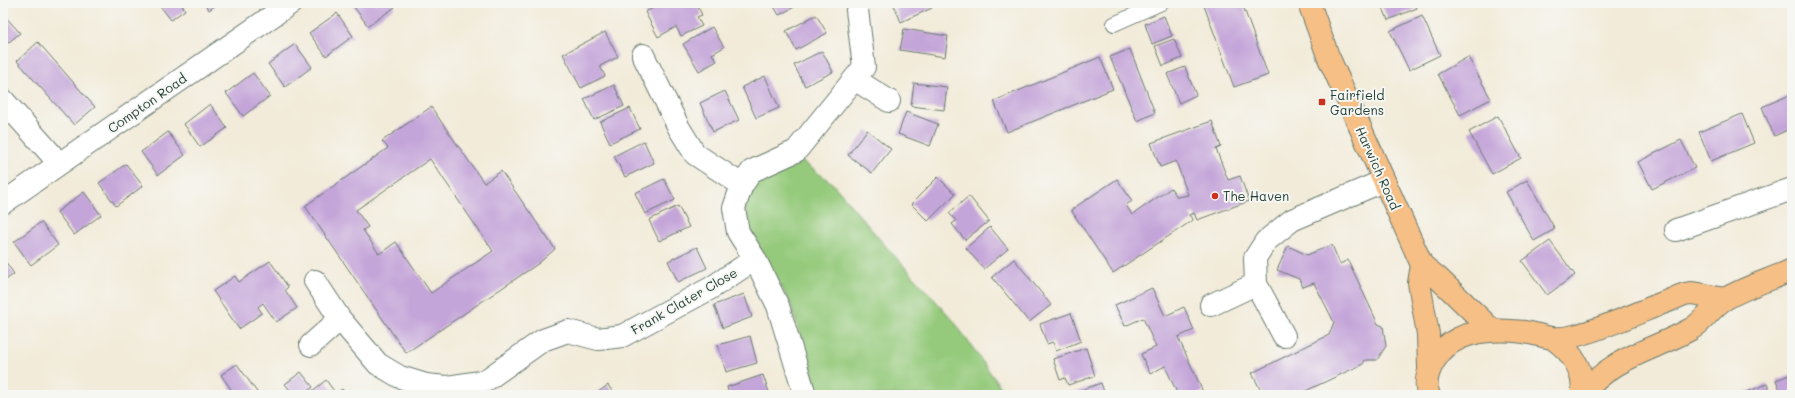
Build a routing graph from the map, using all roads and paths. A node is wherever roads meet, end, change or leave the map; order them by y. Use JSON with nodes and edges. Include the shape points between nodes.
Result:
{"nodes":[{"id":1,"x":291,"y":3,"type":"edge"},
{"id":2,"x":1161,"y":3,"type":"edge"},
{"id":3,"x":1309,"y":3,"type":"edge"},
{"id":4,"x":857,"y":10,"type":"dead end"},
{"id":5,"x":1114,"y":24,"type":"dead end"},
{"id":6,"x":643,"y":55,"type":"dead end"},
{"id":7,"x":856,"y":80,"type":"junction"},
{"id":8,"x":3,"y":100,"type":"edge"},
{"id":9,"x":889,"y":101,"type":"dead end"},
{"id":10,"x":51,"y":154,"type":"dead end"},
{"id":11,"x":1383,"y":182,"type":"junction"},
{"id":12,"x":742,"y":185,"type":"junction"},
{"id":13,"x":1792,"y":189,"type":"edge"},
{"id":14,"x":3,"y":203,"type":"edge"},
{"id":15,"x":1676,"y":230,"type":"dead end"},
{"id":16,"x":755,"y":259,"type":"junction"},
{"id":17,"x":1422,"y":265,"type":"junction"},
{"id":18,"x":1792,"y":270,"type":"edge"},
{"id":19,"x":315,"y":281,"type":"dead end"},
{"id":20,"x":1256,"y":284,"type":"junction"},
{"id":21,"x":1724,"y":299,"type":"junction"},
{"id":22,"x":1211,"y":305,"type":"dead end"},
{"id":23,"x":340,"y":319,"type":"junction"},
{"id":24,"x":1492,"y":330,"type":"junction"},
{"id":25,"x":1284,"y":336,"type":"dead end"},
{"id":26,"x":1555,"y":340,"type":"junction"},
{"id":27,"x":311,"y":345,"type":"dead end"},
{"id":28,"x":1427,"y":387,"type":"edge"},
{"id":29,"x":445,"y":391,"type":"edge"},
{"id":30,"x":805,"y":395,"type":"edge"},
{"id":31,"x":1583,"y":395,"type":"edge"}],
"edges":[{"from":1,"to":14,"type":"street","name":"Compton Road"},
{"from":2,"to":5,"type":"lane"},
{"from":3,"to":11,"type":"main road","name":"Harwich Road","via":[[1328,56]]},
{"from":4,"to":7,"type":"street","via":[[864,67]]},
{"from":6,"to":12,"type":"street","via":[[679,128],[695,154]]},
{"from":7,"to":9,"type":"street"},
{"from":7,"to":12,"type":"street","via":[[796,151],[752,171]]},
{"from":8,"to":10,"type":"street"},
{"from":11,"to":17,"type":"main road","name":"Harwich Road"},
{"from":11,"to":20,"type":"street","via":[[1292,220],[1266,241],[1255,258]]},
{"from":12,"to":16,"type":"street","via":[[734,208],[738,232]]},
{"from":13,"to":15,"type":"street"},
{"from":16,"to":29,"type":"street","name":"Frank Clater Close","via":[[711,288],[622,336],[598,339],[568,331],[543,340],[485,381]]},
{"from":16,"to":30,"type":"street","via":[[778,306]]},
{"from":17,"to":24,"type":"main road","name":"Harwich Road"},
{"from":17,"to":28,"type":"main road","via":[[1419,283],[1428,334]]},
{"from":18,"to":21,"type":"main road"},
{"from":19,"to":23,"type":"street","name":"Frank Clater Close"},
{"from":20,"to":22,"type":"street"},
{"from":20,"to":25,"type":"street"},
{"from":21,"to":26,"type":"main road","via":[[1690,293],[1592,330]]},
{"from":21,"to":31,"type":"main road","via":[[1692,329],[1634,355],[1592,382]]},
{"from":23,"to":27,"type":"street"},
{"from":23,"to":29,"type":"street","name":"Frank Clater Close","via":[[378,364],[400,377]]},
{"from":24,"to":26,"type":"main road","via":[[1526,332]]},
{"from":24,"to":28,"type":"main road","via":[[1452,341],[1443,349]]},
{"from":26,"to":31,"type":"main road","via":[[1568,349],[1575,362],[1583,385]]}]}
